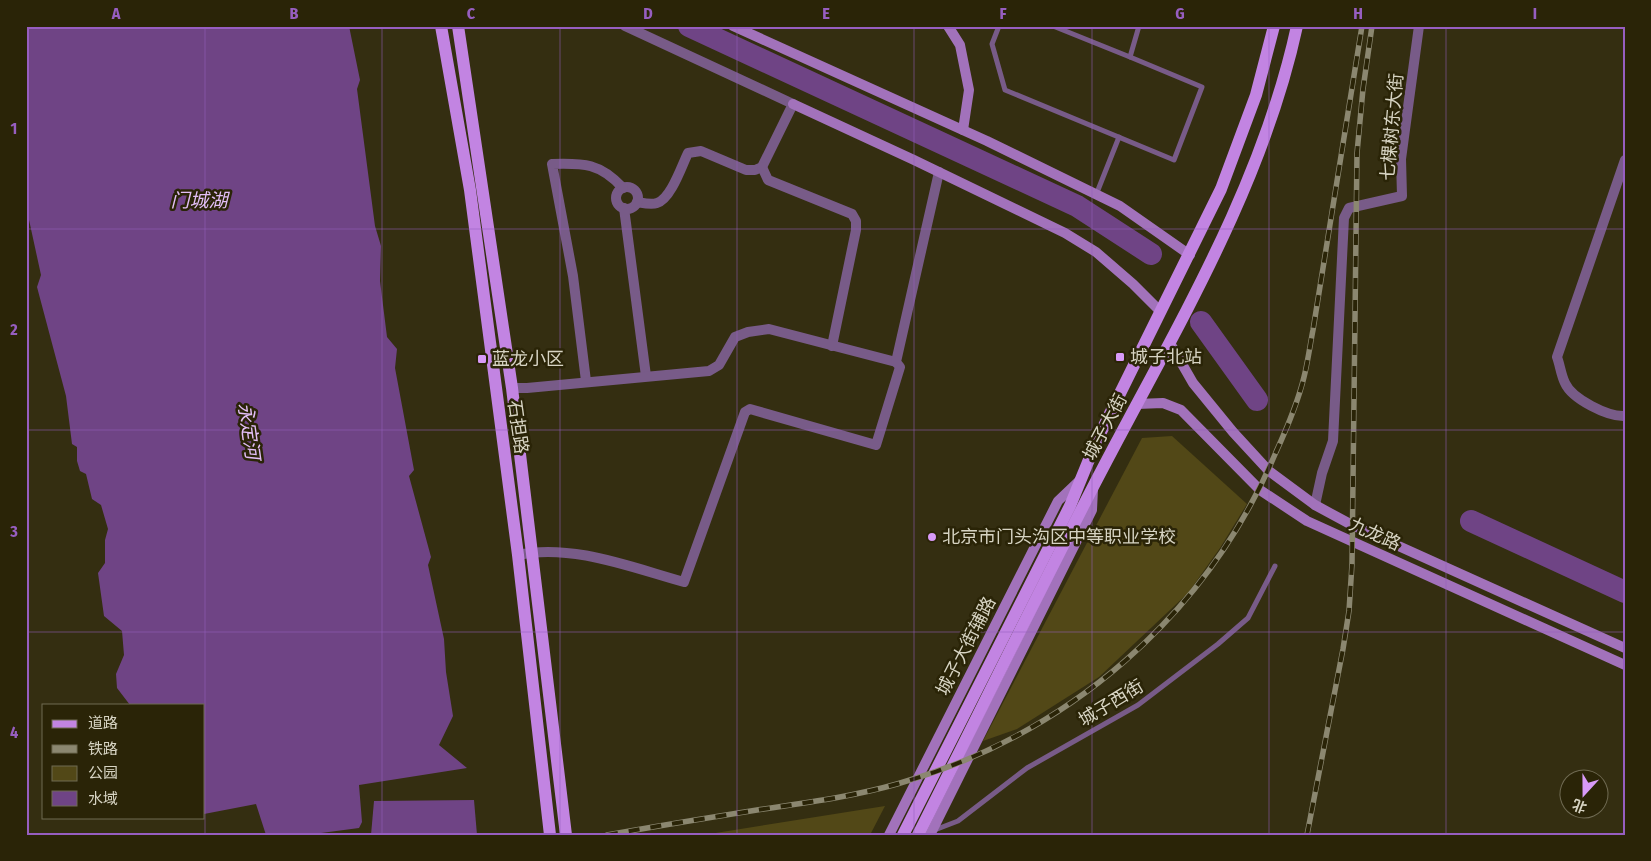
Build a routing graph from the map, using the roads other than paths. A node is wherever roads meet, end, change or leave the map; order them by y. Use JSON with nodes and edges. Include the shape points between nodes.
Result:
{"nodes":[{"id":1,"x":441,"y":26,"type":"edge"},
{"id":2,"x":458,"y":26,"type":"edge"},
{"id":3,"x":625,"y":26,"type":"edge"},
{"id":4,"x":733,"y":26,"type":"edge"},
{"id":5,"x":948,"y":26,"type":"edge"},
{"id":6,"x":998,"y":26,"type":"edge"},
{"id":7,"x":1053,"y":26,"type":"edge"},
{"id":8,"x":1140,"y":26,"type":"edge"},
{"id":9,"x":1274,"y":26,"type":"edge"},
{"id":10,"x":1297,"y":26,"type":"edge"},
{"id":11,"x":1419,"y":26,"type":"edge"},
{"id":12,"x":1130,"y":58,"type":"junction"},
{"id":13,"x":793,"y":104,"type":"junction"},
{"id":14,"x":963,"y":130,"type":"junction"},
{"id":15,"x":1119,"y":137,"type":"junction"},
{"id":16,"x":1625,"y":160,"type":"edge"},
{"id":17,"x":762,"y":167,"type":"junction"},
{"id":18,"x":939,"y":172,"type":"junction"},
{"id":19,"x":623,"y":188,"type":"junction"},
{"id":20,"x":1096,"y":195,"type":"junction"},
{"id":21,"x":637,"y":202,"type":"junction"},
{"id":22,"x":624,"y":208,"type":"junction"},
{"id":23,"x":1190,"y":255,"type":"junction"},
{"id":24,"x":1160,"y":311,"type":"junction"},
{"id":25,"x":1170,"y":343,"type":"junction"},
{"id":26,"x":832,"y":346,"type":"junction"},
{"id":27,"x":896,"y":362,"type":"junction"},
{"id":28,"x":646,"y":376,"type":"junction"},
{"id":29,"x":586,"y":381,"type":"junction"},
{"id":30,"x":512,"y":388,"type":"junction"},
{"id":31,"x":1137,"y":404,"type":"junction"},
{"id":32,"x":1625,"y":416,"type":"edge"},
{"id":33,"x":1081,"y":478,"type":"junction"},
{"id":34,"x":1094,"y":485,"type":"junction"},
{"id":35,"x":1315,"y":505,"type":"junction"},
{"id":36,"x":531,"y":552,"type":"junction"},
{"id":37,"x":518,"y":555,"type":"junction"},
{"id":38,"x":1275,"y":566,"type":"dead end"},
{"id":39,"x":1625,"y":648,"type":"edge"},
{"id":40,"x":1625,"y":665,"type":"edge"},
{"id":41,"x":931,"y":833,"type":"edge"},
{"id":42,"x":550,"y":835,"type":"edge"},
{"id":43,"x":566,"y":835,"type":"edge"},
{"id":44,"x":889,"y":835,"type":"edge"},
{"id":45,"x":903,"y":835,"type":"edge"},
{"id":46,"x":918,"y":835,"type":"edge"}],
"edges":[{"from":1,"to":37,"type":"main road","name":"石担路","via":[[470,190]]},
{"from":2,"to":30,"type":"main road","name":"石担路"},
{"from":3,"to":13,"type":"street"},
{"from":4,"to":14,"type":"street"},
{"from":5,"to":14,"type":"street","via":[[960,45],[970,90]]},
{"from":6,"to":15,"type":"lane","via":[[992,44],[1005,90]]},
{"from":7,"to":12,"type":"lane"},
{"from":8,"to":12,"type":"lane"},
{"from":9,"to":23,"type":"main road","name":"城子大街","via":[[1256,95],[1221,189]]},
{"from":10,"to":25,"type":"main road","name":"城子大街","via":[[1276,103],[1241,198]]},
{"from":11,"to":35,"type":"street","name":"七棵树东大街","via":[[1401,158],[1402,196],[1349,208],[1344,218],[1333,440]]},
{"from":12,"to":15,"type":"lane","via":[[1202,87],[1174,160]]},
{"from":13,"to":17,"type":"street"},
{"from":13,"to":18,"type":"street"},
{"from":14,"to":20,"type":"street"},
{"from":15,"to":20,"type":"lane"},
{"from":16,"to":32,"type":"street","via":[[1557,357],[1565,385],[1586,404]]},
{"from":17,"to":21,"type":"street","via":[[746,170],[701,151],[688,152],[666,196],[658,203]]},
{"from":17,"to":26,"type":"street","via":[[768,180],[852,214],[856,221]]},
{"from":18,"to":24,"type":"street","via":[[1096,252]]},
{"from":18,"to":27,"type":"street"},
{"from":19,"to":21,"type":"street","via":[[630,187],[636,191]]},
{"from":19,"to":22,"type":"street","via":[[617,197]]},
{"from":19,"to":29,"type":"street","via":[[603,170],[585,164],[552,164]]},
{"from":20,"to":23,"type":"street","via":[[1120,206]]},
{"from":21,"to":22,"type":"street","via":[[631,208]]},
{"from":22,"to":28,"type":"street"},
{"from":23,"to":24,"type":"main road","name":"城子大街"},
{"from":24,"to":33,"type":"main road","name":"城子大街"},
{"from":25,"to":31,"type":"main road","name":"城子大街"},
{"from":25,"to":35,"type":"street","name":"九龙路","via":[[1193,383],[1233,432],[1269,470]]},
{"from":26,"to":27,"type":"street"},
{"from":26,"to":28,"type":"street","via":[[769,329],[748,332],[735,337],[719,366],[709,371]]},
{"from":27,"to":36,"type":"street","via":[[900,367],[876,445],[750,408],[745,412],[684,582],[586,555]]},
{"from":28,"to":29,"type":"street"},
{"from":29,"to":30,"type":"street"},
{"from":30,"to":36,"type":"main road","name":"石担路"},
{"from":31,"to":34,"type":"main road","name":"城子大街"},
{"from":31,"to":40,"type":"street","name":"九龙路","via":[[1163,402],[1181,410],[1260,490],[1307,521]]},
{"from":33,"to":44,"type":"street","name":"城子大街辅路","via":[[1058,501]]},
{"from":33,"to":45,"type":"main road","name":"城子大街","via":[[1070,506]]},
{"from":34,"to":41,"type":"street","via":[[1092,510]]},
{"from":34,"to":46,"type":"main road","name":"城子大街"},
{"from":35,"to":39,"type":"street","name":"九龙路","via":[[1352,525]]},
{"from":36,"to":37,"type":"street"},
{"from":36,"to":43,"type":"main road","name":"石担路"},
{"from":37,"to":42,"type":"main road","name":"石担路"},
{"from":38,"to":41,"type":"lane","name":"城子西街","via":[[1248,618],[1218,644],[1138,705],[1026,768],[958,821]]}]}
